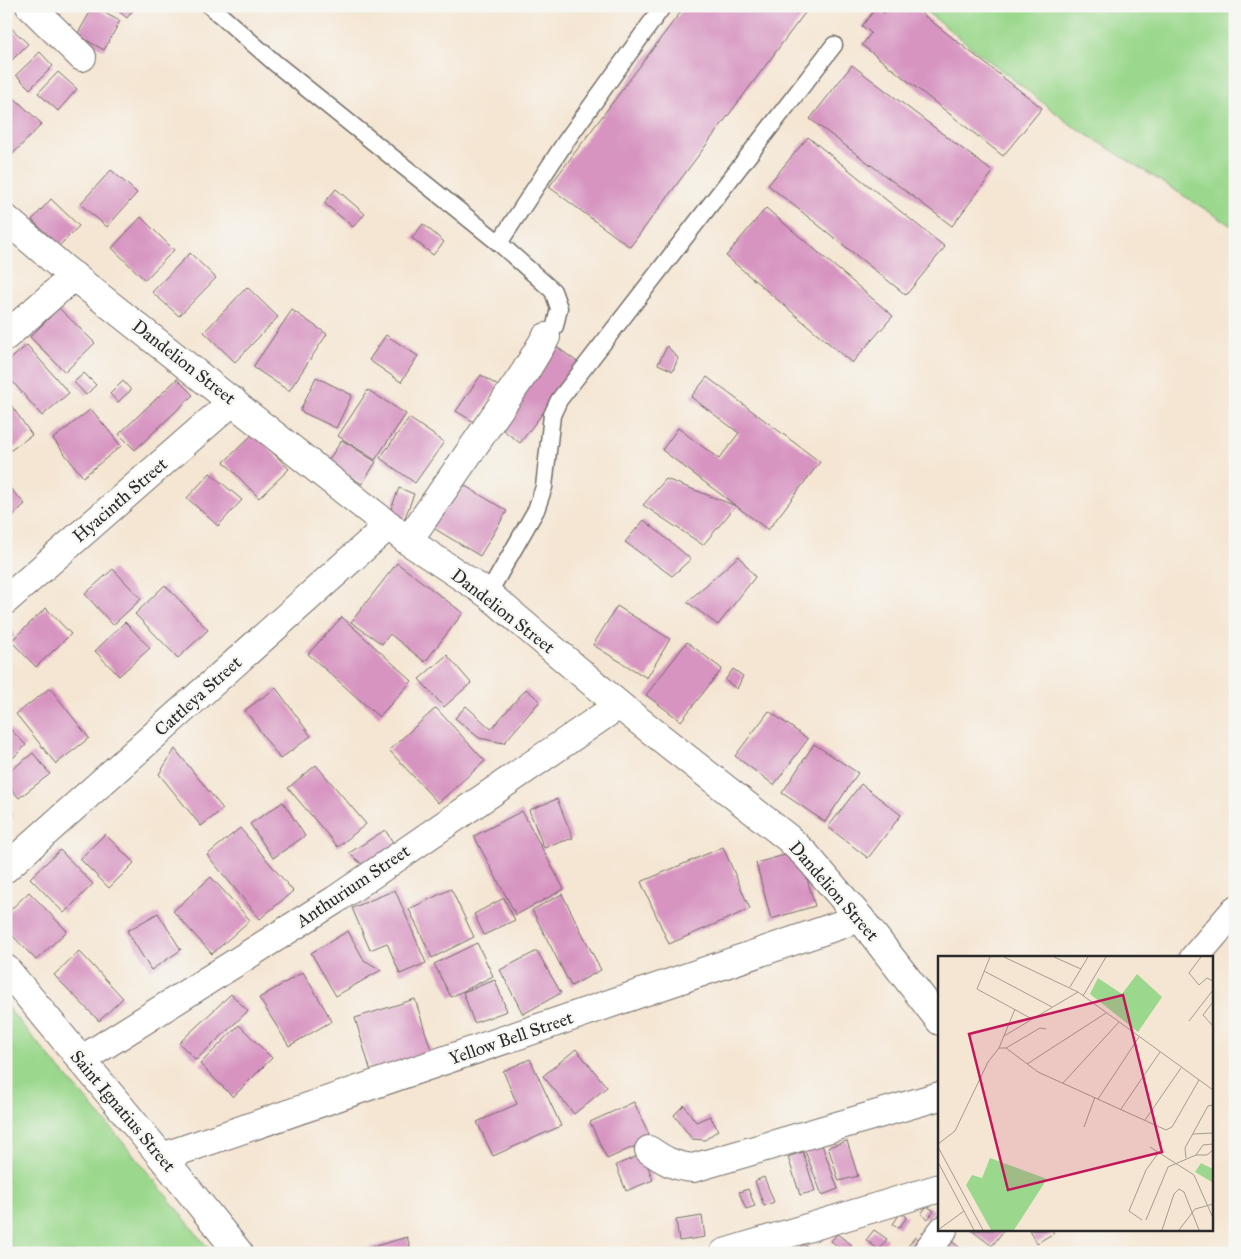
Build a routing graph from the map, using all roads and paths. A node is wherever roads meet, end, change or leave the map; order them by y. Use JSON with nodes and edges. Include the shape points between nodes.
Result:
{"nodes":[{"id":1,"x":30,"y":6,"type":"edge"},
{"id":2,"x":210,"y":6,"type":"edge"},
{"id":3,"x":663,"y":6,"type":"edge"},
{"id":4,"x":834,"y":45,"type":"dead end"},
{"id":5,"x":82,"y":57,"type":"dead end"},
{"id":6,"x":6,"y":219,"type":"edge"},
{"id":7,"x":499,"y":243,"type":"junction"},
{"id":8,"x":74,"y":276,"type":"junction"},
{"id":9,"x":6,"y":336,"type":"edge"},
{"id":10,"x":546,"y":337,"type":"joint"},
{"id":11,"x":233,"y":401,"type":"junction"},
{"id":12,"x":399,"y":533,"type":"junction"},
{"id":13,"x":488,"y":594,"type":"junction"},
{"id":14,"x":6,"y":600,"type":"edge"},
{"id":15,"x":618,"y":705,"type":"junction"},
{"id":16,"x":6,"y":868,"type":"edge"},
{"id":17,"x":1235,"y":910,"type":"edge"},
{"id":18,"x":860,"y":918,"type":"junction"},
{"id":19,"x":1196,"y":956,"type":"edge"},
{"id":20,"x":6,"y":970,"type":"edge"},
{"id":21,"x":938,"y":1018,"type":"edge"},
{"id":22,"x":81,"y":1060,"type":"junction"},
{"id":23,"x":938,"y":1097,"type":"edge"},
{"id":24,"x":650,"y":1150,"type":"dead end"},
{"id":25,"x":162,"y":1157,"type":"junction"},
{"id":26,"x":938,"y":1189,"type":"edge"},
{"id":27,"x":941,"y":1232,"type":"edge"},
{"id":28,"x":734,"y":1252,"type":"edge"},
{"id":29,"x":239,"y":1253,"type":"edge"},
{"id":30,"x":926,"y":1253,"type":"edge"}],
"edges":[{"from":1,"to":5,"type":"street"},
{"from":2,"to":7,"type":"lane"},
{"from":3,"to":7,"type":"lane","via":[[566,141]]},
{"from":4,"to":13,"type":"lane","via":[[559,400],[552,415],[544,487],[536,510]]},
{"from":6,"to":8,"type":"street","name":"Dandelion Street"},
{"from":7,"to":10,"type":"lane","via":[[553,291],[559,308],[555,326]]},
{"from":8,"to":9,"type":"street"},
{"from":8,"to":11,"type":"street","name":"Dandelion Street"},
{"from":10,"to":12,"type":"street","name":"Cattleya Street","via":[[525,372]]},
{"from":11,"to":12,"type":"street","name":"Dandelion Street"},
{"from":11,"to":14,"type":"street","name":"Hyacinth Street"},
{"from":12,"to":13,"type":"street","name":"Dandelion Street"},
{"from":12,"to":16,"type":"street","name":"Cattleya Street"},
{"from":13,"to":15,"type":"street","name":"Dandelion Street"},
{"from":15,"to":18,"type":"street","name":"Dandelion Street","via":[[788,838],[806,854]]},
{"from":15,"to":22,"type":"street","name":"Anthurium Street","via":[[335,900]]},
{"from":17,"to":19,"type":"street"},
{"from":18,"to":21,"type":"street","name":"Dandelion Street"},
{"from":18,"to":25,"type":"street","name":"Yellow Bell Street"},
{"from":20,"to":22,"type":"street","name":"Saint Ignatius Street"},
{"from":22,"to":25,"type":"street","name":"Saint Ignatius Street"},
{"from":23,"to":24,"type":"street","via":[[693,1168],[676,1166]]},
{"from":25,"to":29,"type":"street","name":"Saint Ignatius Street"},
{"from":26,"to":28,"type":"street"},
{"from":27,"to":30,"type":"street"}]}
